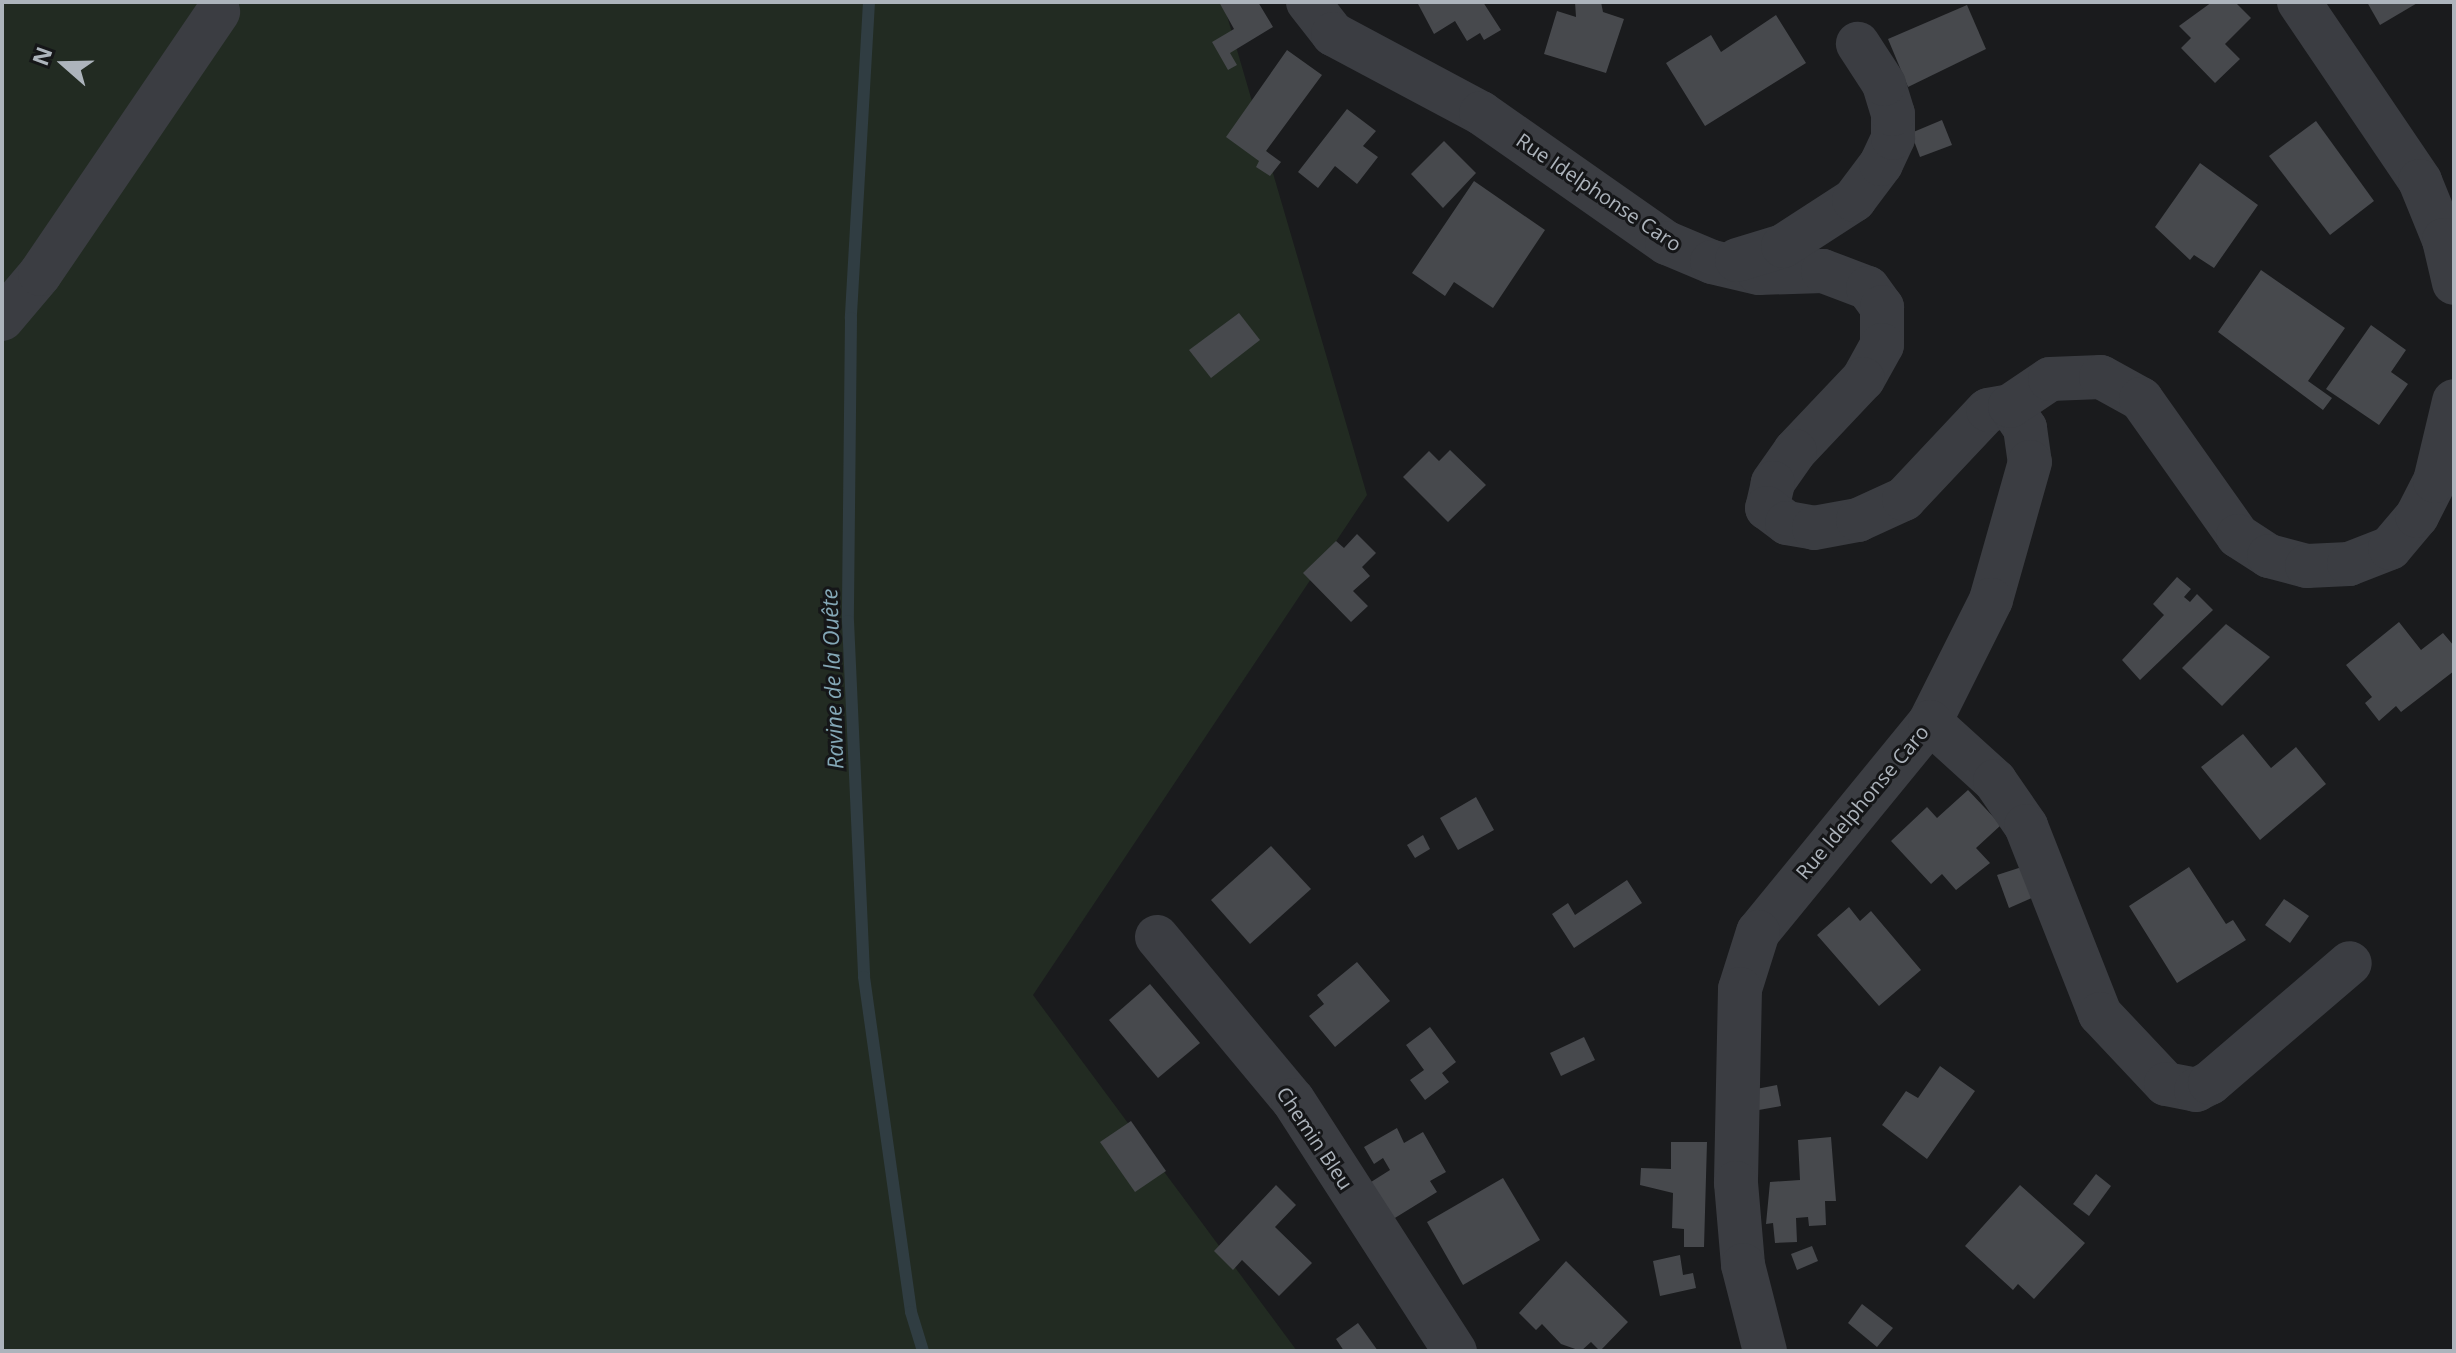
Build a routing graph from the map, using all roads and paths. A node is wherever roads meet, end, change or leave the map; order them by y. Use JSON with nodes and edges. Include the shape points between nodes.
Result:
{"nodes":[{"id":1,"x":1308,"y":2,"type":"edge"},
{"id":2,"x":2299,"y":2,"type":"edge"},
{"id":3,"x":218,"y":12,"type":"dead end"},
{"id":4,"x":1858,"y":44,"type":"dead end"},
{"id":5,"x":1712,"y":262,"type":"junction"},
{"id":6,"x":2454,"y":283,"type":"edge"},
{"id":7,"x":2,"y":319,"type":"edge"},
{"id":8,"x":2454,"y":401,"type":"edge"},
{"id":9,"x":2010,"y":406,"type":"junction"},
{"id":10,"x":1930,"y":722,"type":"junction"},
{"id":11,"x":1157,"y":937,"type":"dead end"},
{"id":12,"x":2350,"y":963,"type":"dead end"},
{"id":13,"x":1455,"y":1351,"type":"edge"},
{"id":14,"x":1765,"y":1351,"type":"edge"}],
"edges":[{"from":1,"to":5,"type":"street","name":"Rue Idelphonse Caro","via":[[1333,34],[1481,113],[1667,243]]},
{"from":2,"to":6,"type":"street","via":[[2420,181],[2444,240]]},
{"from":3,"to":7,"type":"street","via":[[40,274]]},
{"from":4,"to":5,"type":"street","via":[[1884,84],[1893,114],[1893,138],[1881,164],[1854,200],[1783,246],[1749,259]]},
{"from":5,"to":9,"type":"street","name":"Rue Idelphonse Caro","via":[[1759,273],[1823,271],[1868,288],[1882,307],[1882,345],[1863,379],[1795,451],[1773,483],[1767,508],[1787,523],[1814,528],[1858,520],[1904,499],[1966,428],[1988,410]]},
{"from":8,"to":9,"type":"street","via":[[2435,481],[2417,516],[2390,548],[2349,564],[2307,566],[2269,556],[2238,536],[2141,399],[2101,377],[2050,379]]},
{"from":9,"to":10,"type":"street","name":"Rue Idelphonse Caro","via":[[2025,428],[2030,462],[1991,600]]},
{"from":10,"to":12,"type":"street","via":[[1995,781],[2026,826],[2100,1014],[2166,1084],[2196,1090],[2210,1083]]},
{"from":10,"to":14,"type":"street","name":"Rue Idelphonse Caro","via":[[1758,932],[1740,989],[1736,1183],[1743,1265]]},
{"from":11,"to":13,"type":"street","name":"Chemin Bleu","via":[[1293,1100]]}]}
